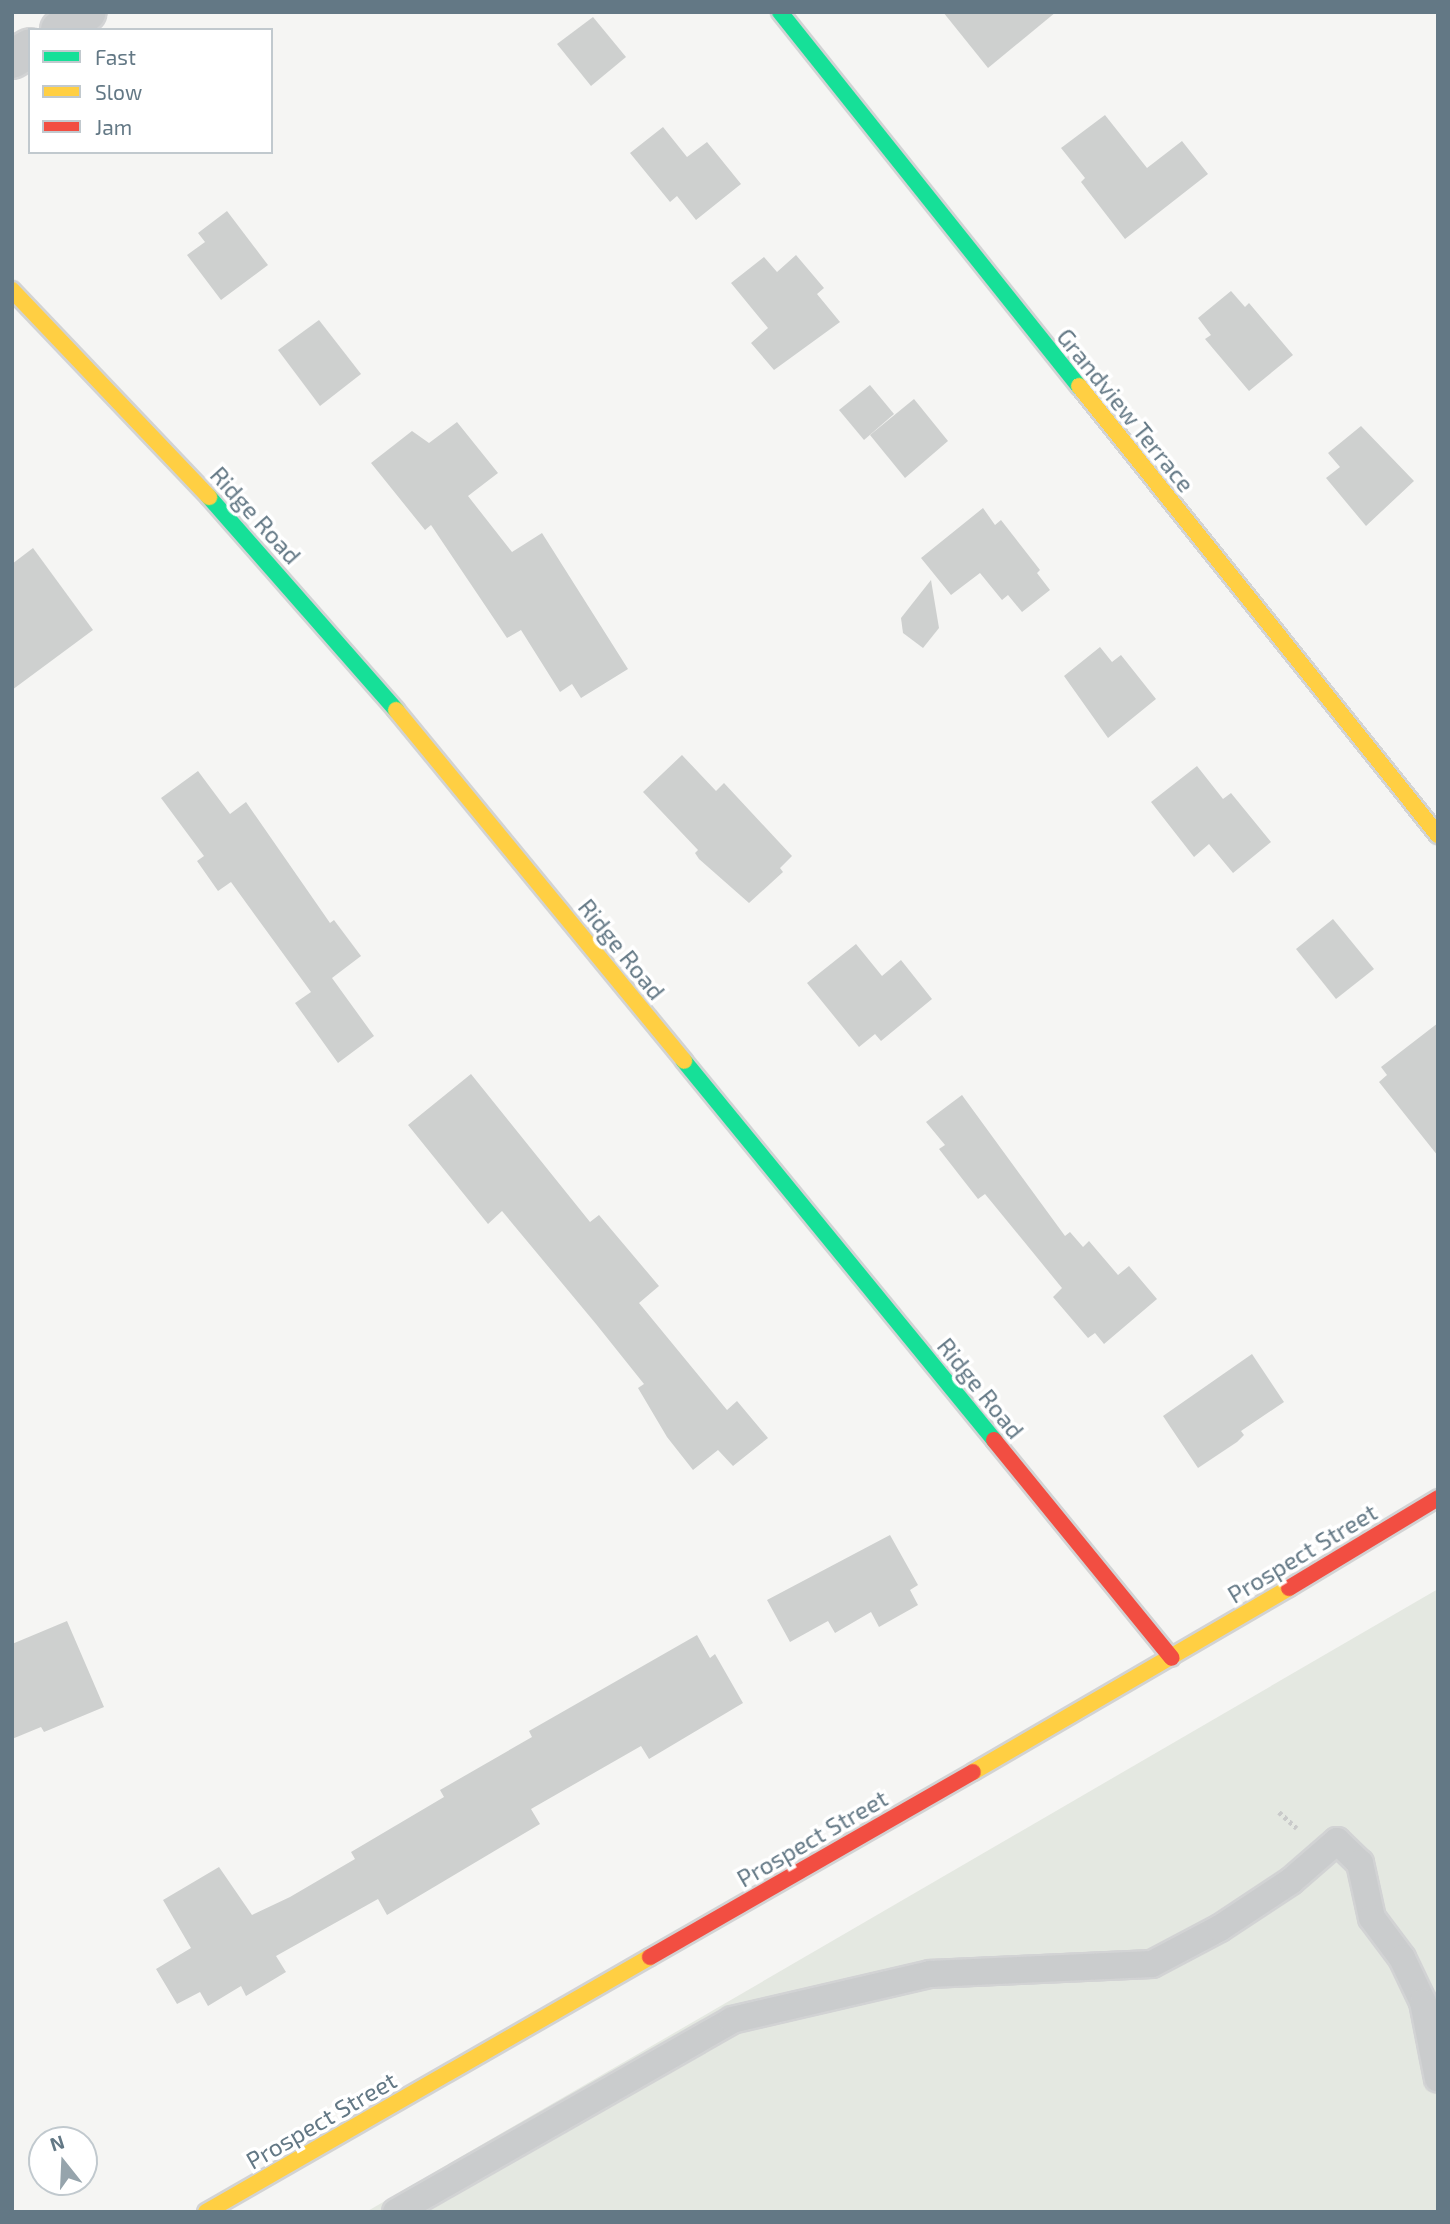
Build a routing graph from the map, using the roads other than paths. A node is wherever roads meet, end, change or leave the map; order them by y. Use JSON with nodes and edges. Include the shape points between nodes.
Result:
{"nodes":[{"id":1,"x":87,"y":12,"type":"edge"},
{"id":2,"x":780,"y":12,"type":"edge"},
{"id":3,"x":63,"y":28,"type":"edge"},
{"id":4,"x":28,"y":49,"type":"edge"},
{"id":5,"x":12,"y":60,"type":"edge"},
{"id":6,"x":12,"y":290,"type":"edge"},
{"id":7,"x":1438,"y":835,"type":"edge"},
{"id":8,"x":1438,"y":1498,"type":"edge"},
{"id":9,"x":1172,"y":1658,"type":"junction"},
{"id":10,"x":1438,"y":2079,"type":"edge"},
{"id":11,"x":206,"y":2212,"type":"edge"},
{"id":12,"x":396,"y":2212,"type":"edge"}],
"edges":[{"from":1,"to":3,"type":"street"},
{"from":2,"to":7,"type":"street","name":"Grandview Terrace"},
{"from":4,"to":5,"type":"street"},
{"from":6,"to":9,"type":"street","name":"Ridge Road","via":[[163,445],[421,739]]},
{"from":8,"to":9,"type":"street","name":"Prospect Street"},
{"from":9,"to":11,"type":"street","name":"Prospect Street"},
{"from":10,"to":12,"type":"lane","via":[[1423,2002],[1402,1958],[1372,1918],[1360,1863],[1337,1840],[1291,1881],[1220,1928],[1152,1964],[930,1975],[732,2020]]}]}
